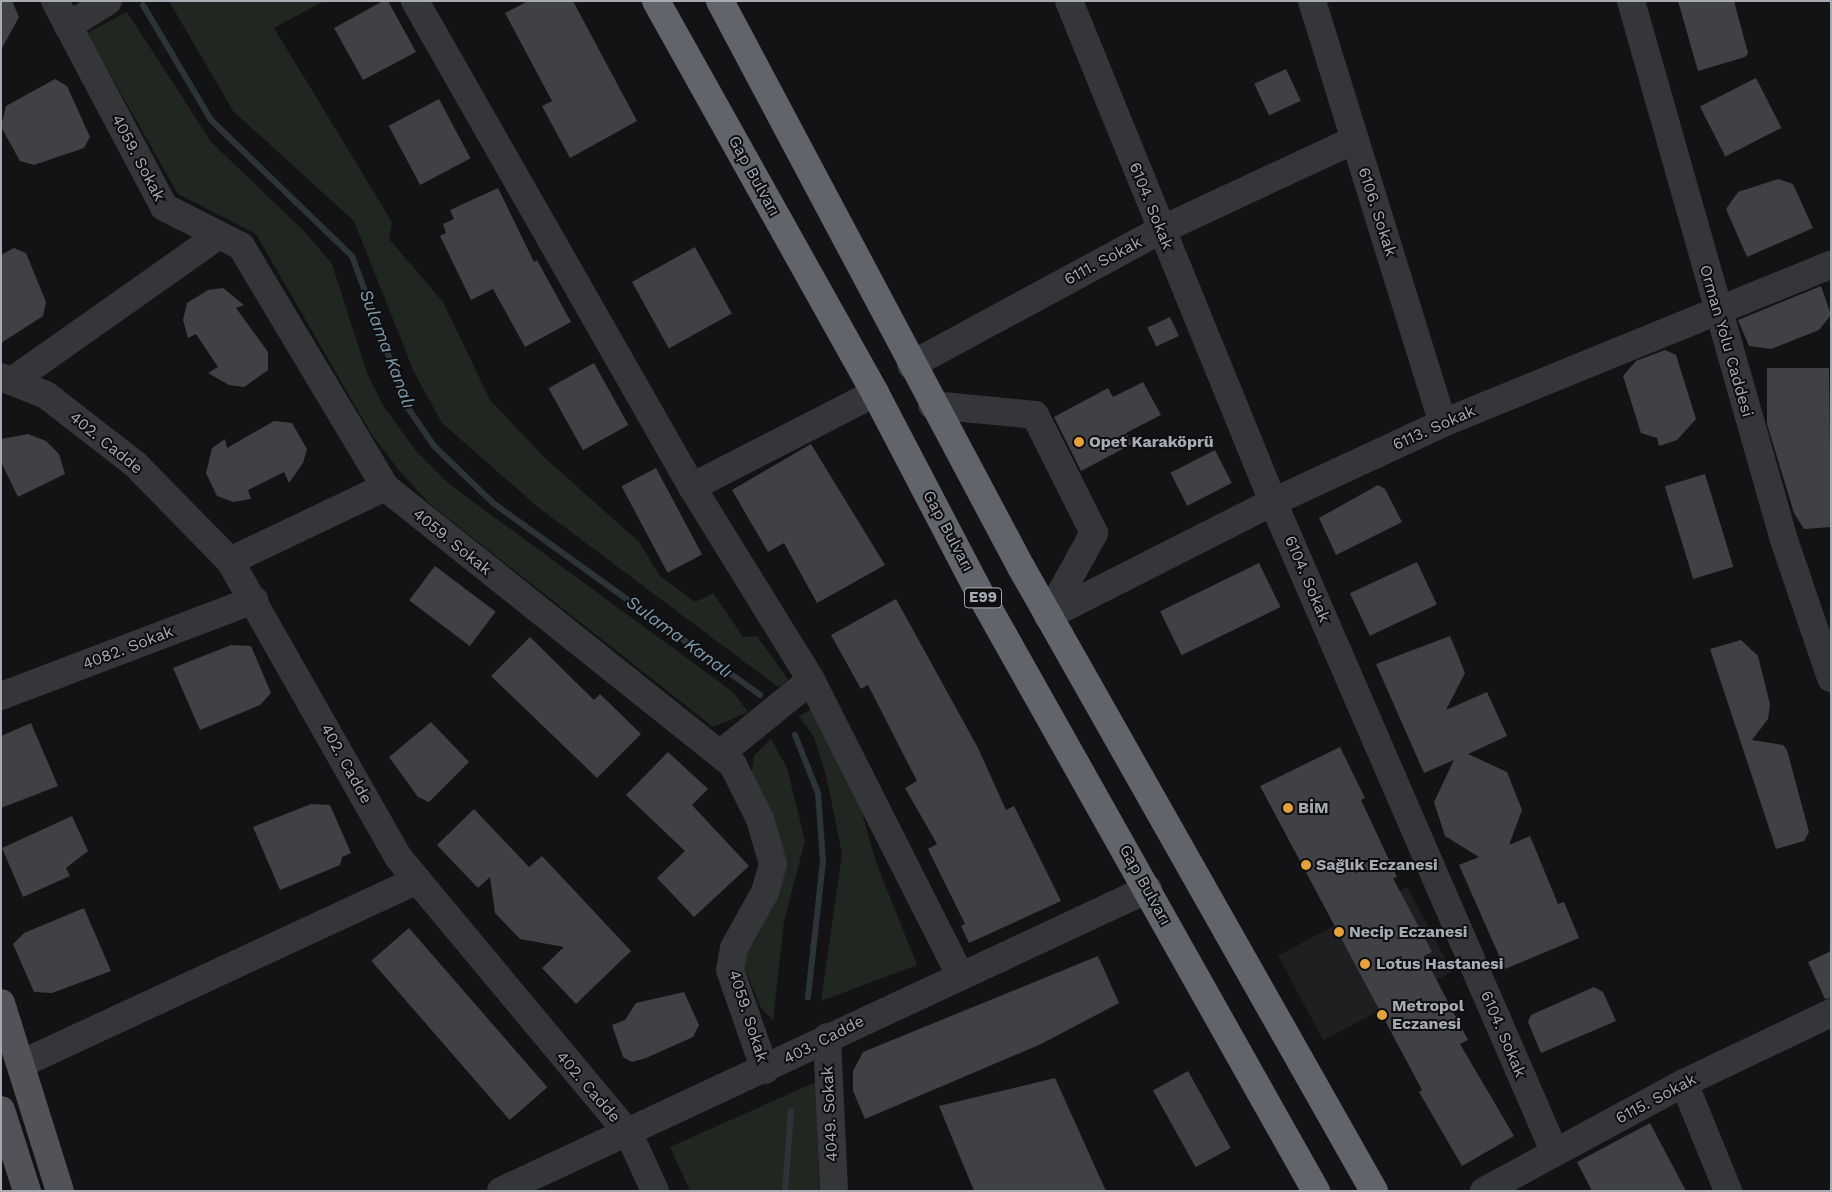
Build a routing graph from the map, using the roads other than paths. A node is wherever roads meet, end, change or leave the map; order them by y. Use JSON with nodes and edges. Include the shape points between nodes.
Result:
{"nodes":[{"id":1,"x":54,"y":1,"type":"edge"},
{"id":2,"x":108,"y":1,"type":"edge"},
{"id":3,"x":415,"y":1,"type":"edge"},
{"id":4,"x":656,"y":1,"type":"edge"},
{"id":5,"x":720,"y":1,"type":"edge"},
{"id":6,"x":1069,"y":1,"type":"edge"},
{"id":7,"x":1312,"y":1,"type":"edge"},
{"id":8,"x":1631,"y":1,"type":"edge"},
{"id":9,"x":68,"y":26,"type":"junction"},
{"id":10,"x":1354,"y":140,"type":"junction"},
{"id":11,"x":1161,"y":230,"type":"junction"},
{"id":12,"x":219,"y":235,"type":"junction"},
{"id":13,"x":1831,"y":265,"type":"edge"},
{"id":14,"x":1718,"y":312,"type":"junction"},
{"id":15,"x":910,"y":365,"type":"junction"},
{"id":16,"x":6,"y":379,"type":"edge"},
{"id":17,"x":875,"y":393,"type":"junction"},
{"id":18,"x":932,"y":405,"type":"junction"},
{"id":19,"x":1443,"y":423,"type":"junction"},
{"id":20,"x":385,"y":487,"type":"junction"},
{"id":21,"x":692,"y":488,"type":"junction"},
{"id":22,"x":1273,"y":502,"type":"junction"},
{"id":23,"x":230,"y":561,"type":"junction"},
{"id":24,"x":254,"y":600,"type":"junction"},
{"id":25,"x":1048,"y":616,"type":"junction"},
{"id":26,"x":1831,"y":678,"type":"edge"},
{"id":27,"x":811,"y":680,"type":"junction"},
{"id":28,"x":1,"y":696,"type":"edge"},
{"id":29,"x":720,"y":754,"type":"junction"},
{"id":30,"x":417,"y":880,"type":"junction"},
{"id":31,"x":1148,"y":889,"type":"junction"},
{"id":32,"x":960,"y":975,"type":"junction"},
{"id":33,"x":1,"y":1003,"type":"edge"},
{"id":34,"x":1831,"y":1013,"type":"edge"},
{"id":35,"x":826,"y":1037,"type":"junction"},
{"id":36,"x":21,"y":1064,"type":"junction"},
{"id":37,"x":765,"y":1070,"type":"junction"},
{"id":38,"x":1684,"y":1083,"type":"junction"},
{"id":39,"x":1,"y":1110,"type":"edge"},
{"id":40,"x":629,"y":1134,"type":"junction"},
{"id":41,"x":1555,"y":1153,"type":"junction"},
{"id":42,"x":27,"y":1191,"type":"edge"},
{"id":43,"x":60,"y":1191,"type":"edge"},
{"id":44,"x":501,"y":1191,"type":"edge"},
{"id":45,"x":655,"y":1191,"type":"edge"},
{"id":46,"x":834,"y":1191,"type":"edge"},
{"id":47,"x":1316,"y":1191,"type":"edge"},
{"id":48,"x":1374,"y":1191,"type":"edge"},
{"id":49,"x":1484,"y":1191,"type":"edge"},
{"id":50,"x":1728,"y":1191,"type":"edge"}],
"edges":[{"from":1,"to":9,"type":"street","name":"4059. Sokak"},
{"from":2,"to":9,"type":"street"},
{"from":3,"to":21,"type":"street"},
{"from":4,"to":17,"type":"highway","name":"Gap Bulvarı","number":"E99"},
{"from":5,"to":15,"type":"highway","number":"E99"},
{"from":6,"to":11,"type":"street","name":"6104. Sokak"},
{"from":7,"to":10,"type":"street","name":"6106. Sokak"},
{"from":8,"to":14,"type":"street","name":"Orman Yolu Caddesi"},
{"from":9,"to":12,"type":"street","name":"4059. Sokak","via":[[164,207]]},
{"from":10,"to":11,"type":"street","name":"6111. Sokak"},
{"from":10,"to":19,"type":"street","name":"6106. Sokak"},
{"from":11,"to":15,"type":"street","name":"6111. Sokak"},
{"from":11,"to":22,"type":"street","name":"6104. Sokak"},
{"from":12,"to":16,"type":"street"},
{"from":12,"to":20,"type":"street","name":"4059. Sokak","via":[[241,246]]},
{"from":13,"to":14,"type":"street","name":"6113. Sokak"},
{"from":14,"to":19,"type":"street","name":"6113. Sokak"},
{"from":14,"to":26,"type":"street","name":"Orman Yolu Caddesi","via":[[1784,540]]},
{"from":15,"to":18,"type":"highway","number":"E99"},
{"from":16,"to":23,"type":"street","name":"402. Cadde","via":[[46,395],[136,464]]},
{"from":17,"to":21,"type":"street"},
{"from":17,"to":31,"type":"highway","name":"Gap Bulvarı","number":"E99","via":[[978,590]]},
{"from":18,"to":25,"type":"highway","number":"E99"},
{"from":18,"to":25,"type":"street","via":[[1035,415],[1094,533]]},
{"from":19,"to":22,"type":"street","name":"6113. Sokak"},
{"from":20,"to":23,"type":"street"},
{"from":20,"to":29,"type":"street","name":"4059. Sokak"},
{"from":21,"to":27,"type":"street"},
{"from":22,"to":25,"type":"street","name":"6113. Sokak"},
{"from":22,"to":41,"type":"street","name":"6104. Sokak"},
{"from":23,"to":24,"type":"street","name":"402. Cadde"},
{"from":24,"to":28,"type":"street","name":"4082. Sokak"},
{"from":24,"to":30,"type":"street","name":"402. Cadde","via":[[398,857]]},
{"from":25,"to":48,"type":"highway","number":"E99"},
{"from":27,"to":29,"type":"street"},
{"from":27,"to":32,"type":"street"},
{"from":29,"to":37,"type":"street","name":"4059. Sokak","via":[[733,765],[760,819],[773,864],[765,892],[734,948],[730,970]]},
{"from":30,"to":36,"type":"street"},
{"from":30,"to":40,"type":"street","name":"402. Cadde"},
{"from":31,"to":32,"type":"street","name":"403. Cadde"},
{"from":31,"to":47,"type":"highway","name":"Gap Bulvarı","number":"E99"},
{"from":32,"to":35,"type":"street","name":"403. Cadde"},
{"from":33,"to":36,"type":"main road"},
{"from":34,"to":38,"type":"street","name":"6115. Sokak"},
{"from":35,"to":37,"type":"street","name":"403. Cadde"},
{"from":35,"to":46,"type":"street","name":"4049. Sokak"},
{"from":36,"to":43,"type":"main road"},
{"from":37,"to":40,"type":"street","name":"403. Cadde"},
{"from":38,"to":41,"type":"street","name":"6115. Sokak"},
{"from":38,"to":50,"type":"street"},
{"from":39,"to":42,"type":"main road"},
{"from":40,"to":44,"type":"street","name":"403. Cadde"},
{"from":40,"to":45,"type":"street","name":"402. Cadde"},
{"from":41,"to":49,"type":"street","name":"6115. Sokak"}]}
